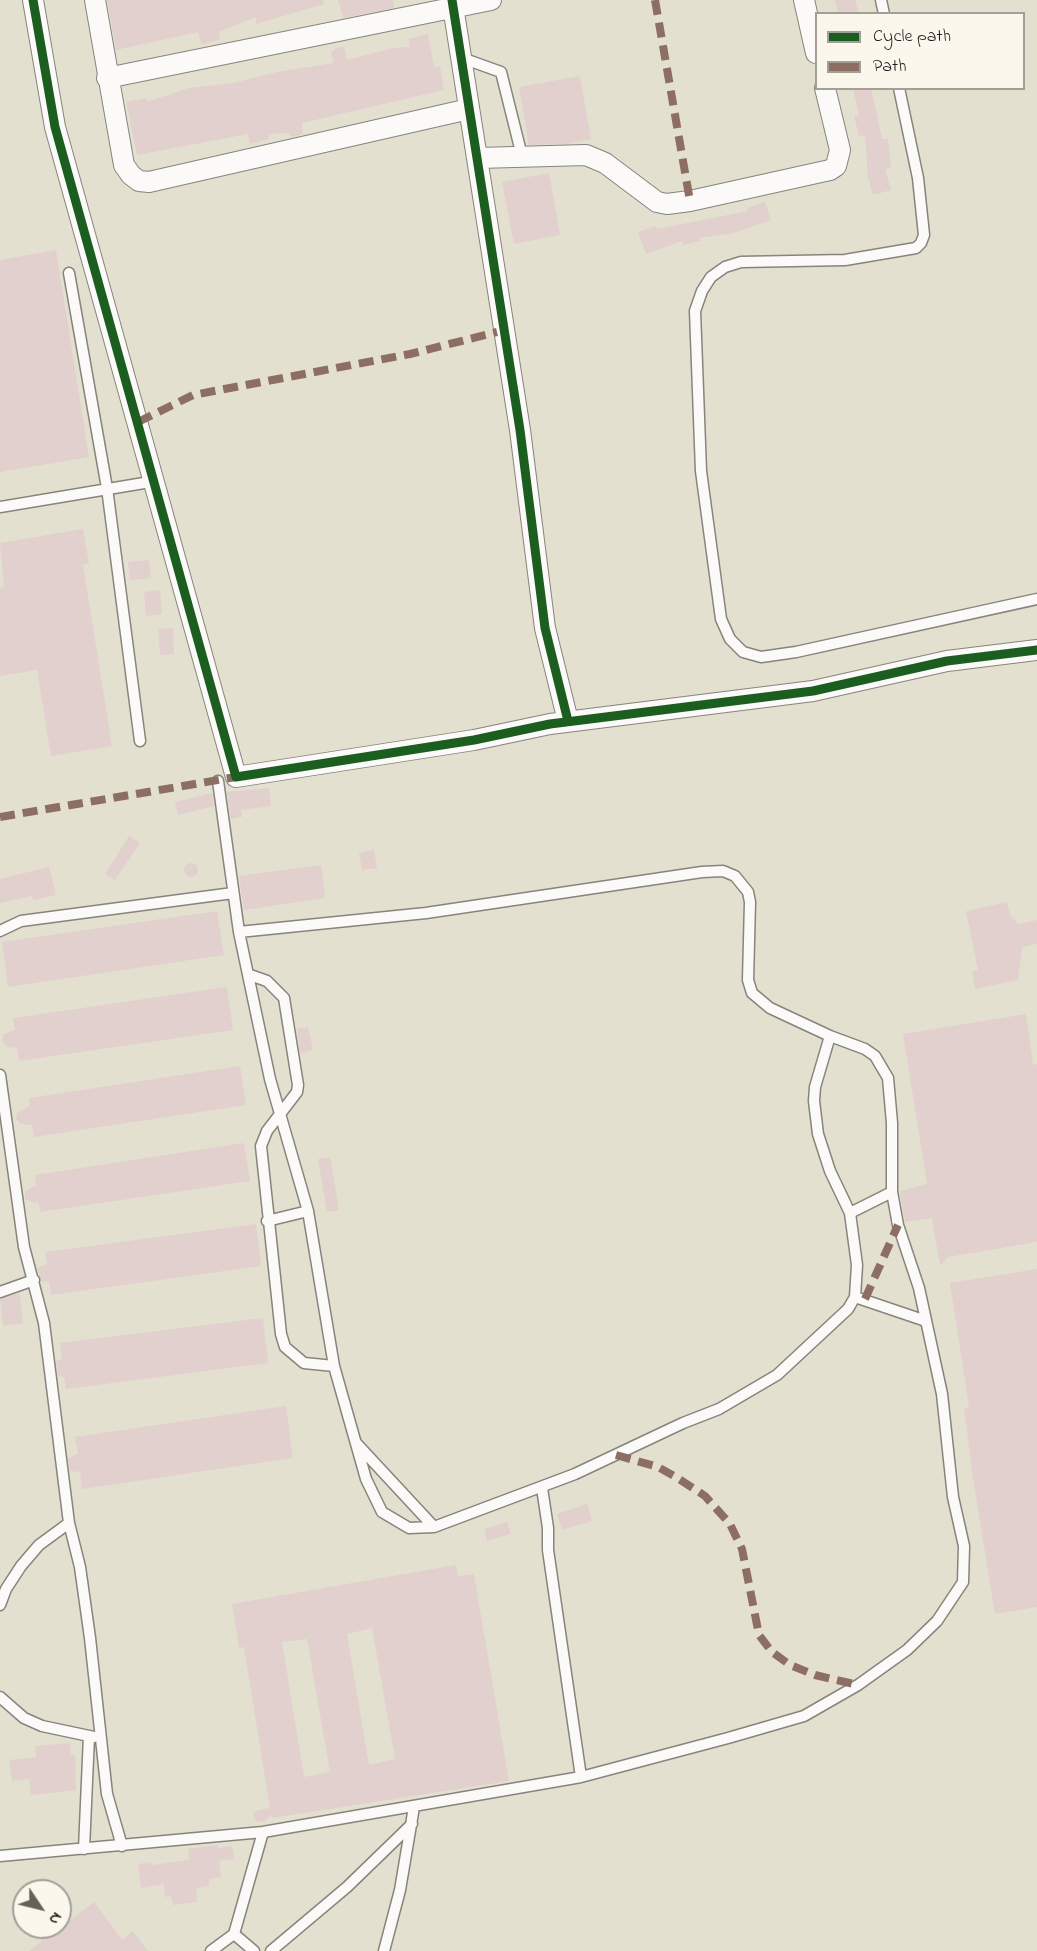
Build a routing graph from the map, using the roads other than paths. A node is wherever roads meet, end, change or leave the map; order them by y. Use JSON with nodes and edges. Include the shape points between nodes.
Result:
{"nodes":[{"id":1,"x":33,"y":0,"type":"edge"},
{"id":2,"x":94,"y":0,"type":"edge"},
{"id":3,"x":491,"y":0,"type":"edge"},
{"id":4,"x":804,"y":0,"type":"edge"},
{"id":5,"x":447,"y":4,"type":"edge"},
{"id":6,"x":815,"y":49,"type":"edge"},
{"id":7,"x":462,"y":58,"type":"junction"},
{"id":8,"x":107,"y":78,"type":"junction"},
{"id":9,"x":825,"y":90,"type":"edge"},
{"id":10,"x":899,"y":90,"type":"edge"},
{"id":11,"x":465,"y":110,"type":"junction"},
{"id":12,"x":522,"y":156,"type":"junction"},
{"id":13,"x":478,"y":158,"type":"junction"},
{"id":14,"x":485,"y":227,"type":"junction"},
{"id":15,"x":69,"y":273,"type":"dead end"},
{"id":16,"x":156,"y":482,"type":"junction"},
{"id":17,"x":107,"y":488,"type":"junction"},
{"id":18,"x":0,"y":507,"type":"edge"},
{"id":19,"x":1037,"y":599,"type":"edge"},
{"id":20,"x":1037,"y":650,"type":"edge"},
{"id":21,"x":568,"y":721,"type":"junction"},
{"id":22,"x":140,"y":741,"type":"dead end"},
{"id":23,"x":218,"y":781,"type":"dead end"},
{"id":24,"x":232,"y":893,"type":"junction"},
{"id":25,"x":0,"y":931,"type":"edge"},
{"id":26,"x":238,"y":932,"type":"junction"},
{"id":27,"x":250,"y":975,"type":"junction"},
{"id":28,"x":830,"y":1036,"type":"junction"},
{"id":29,"x":0,"y":1075,"type":"edge"},
{"id":30,"x":280,"y":1114,"type":"junction"},
{"id":31,"x":892,"y":1192,"type":"junction"},
{"id":32,"x":308,"y":1211,"type":"junction"},
{"id":33,"x":850,"y":1213,"type":"junction"},
{"id":34,"x":267,"y":1221,"type":"junction"},
{"id":35,"x":34,"y":1280,"type":"junction"},
{"id":36,"x":0,"y":1292,"type":"edge"},
{"id":37,"x":855,"y":1298,"type":"junction"},
{"id":38,"x":926,"y":1321,"type":"junction"},
{"id":39,"x":334,"y":1366,"type":"junction"},
{"id":40,"x":356,"y":1443,"type":"junction"},
{"id":41,"x":542,"y":1488,"type":"junction"},
{"id":42,"x":69,"y":1523,"type":"junction"},
{"id":43,"x":434,"y":1527,"type":"junction"},
{"id":44,"x":0,"y":1605,"type":"edge"},
{"id":45,"x":0,"y":1697,"type":"edge"},
{"id":46,"x":94,"y":1737,"type":"junction"},
{"id":47,"x":581,"y":1777,"type":"junction"},
{"id":48,"x":414,"y":1807,"type":"junction"},
{"id":49,"x":412,"y":1824,"type":"junction"},
{"id":50,"x":263,"y":1832,"type":"junction"},
{"id":51,"x":122,"y":1846,"type":"junction"},
{"id":52,"x":84,"y":1849,"type":"junction"},
{"id":53,"x":0,"y":1856,"type":"edge"},
{"id":54,"x":234,"y":1934,"type":"junction"},
{"id":55,"x":213,"y":1950,"type":"edge"},
{"id":56,"x":254,"y":1951,"type":"edge"},
{"id":57,"x":271,"y":1951,"type":"edge"},
{"id":58,"x":384,"y":1951,"type":"edge"}],
"edges":[{"from":1,"to":16,"type":"street","via":[[55,127]]},
{"from":2,"to":8,"type":"street"},
{"from":3,"to":5,"type":"street"},
{"from":4,"to":6,"type":"street"},
{"from":5,"to":7,"type":"street"},
{"from":5,"to":8,"type":"street"},
{"from":5,"to":11,"type":"street"},
{"from":7,"to":11,"type":"street"},
{"from":7,"to":12,"type":"lane","via":[[501,72]]},
{"from":8,"to":11,"type":"street","via":[[124,165],[130,176],[149,182]]},
{"from":9,"to":12,"type":"street","via":[[840,159],[830,170],[667,204],[646,196],[595,157]]},
{"from":10,"to":19,"type":"lane","via":[[918,178],[924,235],[921,243],[916,248],[845,260],[741,262],[711,277],[695,311],[701,471],[721,619],[730,639],[742,652],[761,657]]},
{"from":11,"to":13,"type":"street"},
{"from":11,"to":14,"type":"street"},
{"from":12,"to":13,"type":"street"},
{"from":13,"to":14,"type":"street"},
{"from":14,"to":21,"type":"street","via":[[516,431],[534,603],[545,628]]},
{"from":15,"to":17,"type":"lane"},
{"from":16,"to":17,"type":"lane"},
{"from":16,"to":21,"type":"street","via":[[236,777],[474,740]]},
{"from":17,"to":18,"type":"lane"},
{"from":17,"to":22,"type":"lane"},
{"from":20,"to":21,"type":"street","via":[[947,662],[813,691]]},
{"from":23,"to":24,"type":"lane"},
{"from":24,"to":25,"type":"lane","via":[[21,921]]},
{"from":24,"to":26,"type":"lane"},
{"from":26,"to":27,"type":"lane"},
{"from":26,"to":28,"type":"lane","via":[[426,913],[723,871],[735,876],[748,892],[748,980],[752,993],[770,1008]]},
{"from":27,"to":30,"type":"lane"},
{"from":27,"to":30,"type":"lane","via":[[267,981],[284,998],[298,1085]]},
{"from":28,"to":31,"type":"lane","via":[[875,1056],[888,1078]]},
{"from":28,"to":33,"type":"lane","via":[[814,1087],[814,1101],[818,1134]]},
{"from":29,"to":35,"type":"lane","via":[[18,1212]]},
{"from":30,"to":32,"type":"lane"},
{"from":30,"to":34,"type":"lane","via":[[261,1146]]},
{"from":31,"to":33,"type":"lane"},
{"from":31,"to":38,"type":"lane"},
{"from":32,"to":34,"type":"lane"},
{"from":32,"to":39,"type":"lane"},
{"from":33,"to":37,"type":"lane","via":[[857,1265]]},
{"from":34,"to":39,"type":"lane","via":[[285,1347],[304,1363]]},
{"from":35,"to":36,"type":"lane"},
{"from":35,"to":42,"type":"lane","via":[[44,1323]]},
{"from":37,"to":38,"type":"lane"},
{"from":37,"to":41,"type":"lane","via":[[777,1375],[718,1409]]},
{"from":38,"to":47,"type":"lane","via":[[942,1394],[965,1566],[963,1582],[937,1621],[907,1650],[858,1685],[804,1716]]},
{"from":39,"to":40,"type":"lane"},
{"from":40,"to":43,"type":"lane"},
{"from":40,"to":43,"type":"lane","via":[[366,1479],[382,1512],[409,1528]]},
{"from":41,"to":43,"type":"lane"},
{"from":41,"to":47,"type":"lane"},
{"from":42,"to":44,"type":"lane","via":[[39,1545],[21,1566]]},
{"from":42,"to":46,"type":"lane","via":[[88,1626]]},
{"from":45,"to":46,"type":"lane","via":[[24,1718],[42,1726]]},
{"from":46,"to":51,"type":"lane"},
{"from":46,"to":52,"type":"lane"},
{"from":47,"to":48,"type":"lane"},
{"from":48,"to":49,"type":"lane"},
{"from":48,"to":50,"type":"lane"},
{"from":49,"to":57,"type":"lane"},
{"from":49,"to":58,"type":"lane"},
{"from":50,"to":51,"type":"lane"},
{"from":50,"to":54,"type":"lane"},
{"from":51,"to":52,"type":"lane"},
{"from":52,"to":53,"type":"lane"},
{"from":54,"to":55,"type":"lane"},
{"from":54,"to":56,"type":"lane"}]}
